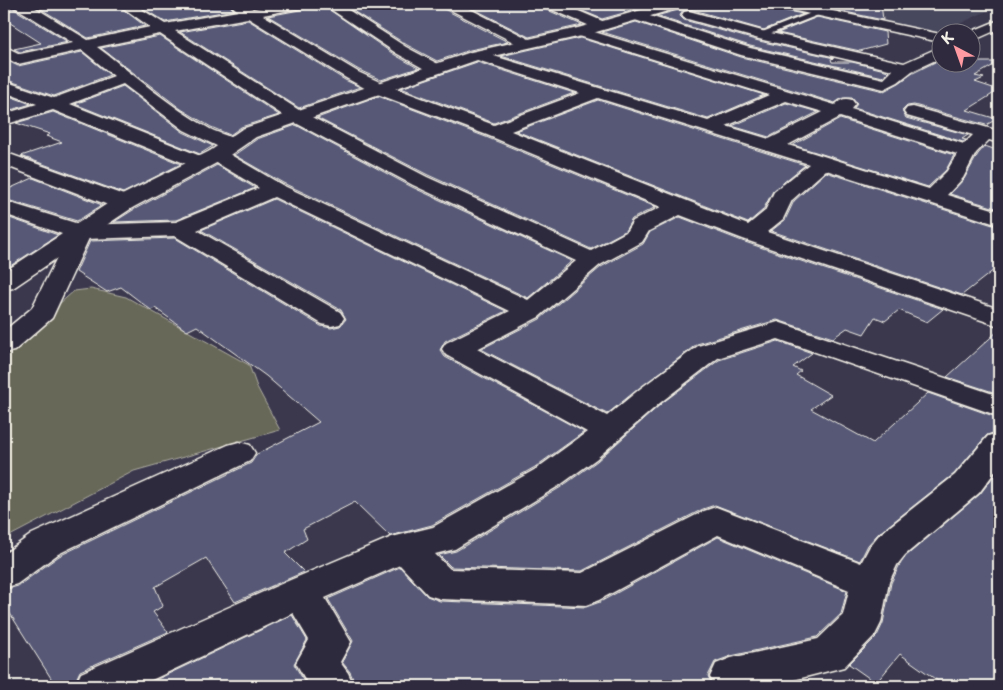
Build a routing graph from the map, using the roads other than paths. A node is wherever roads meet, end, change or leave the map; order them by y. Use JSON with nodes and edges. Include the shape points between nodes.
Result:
{"nodes":[{"id":1,"x":20,"y":4,"type":"edge"},
{"id":2,"x":124,"y":4,"type":"edge"},
{"id":3,"x":300,"y":4,"type":"edge"},
{"id":4,"x":330,"y":4,"type":"edge"},
{"id":5,"x":450,"y":4,"type":"edge"},
{"id":6,"x":551,"y":4,"type":"edge"},
{"id":7,"x":782,"y":4,"type":"edge"},
{"id":8,"x":672,"y":5,"type":"edge"},
{"id":9,"x":243,"y":8,"type":"edge"},
{"id":10,"x":822,"y":12,"type":"junction"},
{"id":11,"x":637,"y":16,"type":"junction"},
{"id":12,"x":999,"y":24,"type":"edge"},
{"id":13,"x":602,"y":26,"type":"junction"},
{"id":14,"x":163,"y":29,"type":"junction"},
{"id":15,"x":581,"y":32,"type":"junction"},
{"id":16,"x":980,"y":34,"type":"edge"},
{"id":17,"x":759,"y":35,"type":"junction"},
{"id":18,"x":930,"y":36,"type":"edge"},
{"id":19,"x":980,"y":38,"type":"edge"},
{"id":20,"x":999,"y":40,"type":"edge"},
{"id":21,"x":84,"y":44,"type":"junction"},
{"id":22,"x":526,"y":44,"type":"junction"},
{"id":23,"x":4,"y":51,"type":"edge"},
{"id":24,"x":476,"y":55,"type":"junction"},
{"id":25,"x":930,"y":57,"type":"edge"},
{"id":26,"x":434,"y":68,"type":"junction"},
{"id":27,"x":906,"y":68,"type":"junction"},
{"id":28,"x":126,"y":77,"type":"junction"},
{"id":29,"x":884,"y":84,"type":"junction"},
{"id":30,"x":4,"y":86,"type":"edge"},
{"id":31,"x":378,"y":88,"type":"junction"},
{"id":32,"x":595,"y":93,"type":"junction"},
{"id":33,"x":785,"y":95,"type":"junction"},
{"id":34,"x":54,"y":104,"type":"junction"},
{"id":35,"x":839,"y":111,"type":"junction"},
{"id":36,"x":913,"y":112,"type":"dead end"},
{"id":37,"x":296,"y":116,"type":"junction"},
{"id":38,"x":4,"y":120,"type":"edge"},
{"id":39,"x":709,"y":127,"type":"junction"},
{"id":40,"x":494,"y":131,"type":"junction"},
{"id":41,"x":992,"y":135,"type":"edge"},
{"id":42,"x":772,"y":146,"type":"junction"},
{"id":43,"x":968,"y":151,"type":"junction"},
{"id":44,"x":216,"y":155,"type":"junction"},
{"id":45,"x":4,"y":158,"type":"edge"},
{"id":46,"x":824,"y":162,"type":"junction"},
{"id":47,"x":275,"y":189,"type":"junction"},
{"id":48,"x":933,"y":197,"type":"junction"},
{"id":49,"x":124,"y":203,"type":"junction"},
{"id":50,"x":4,"y":207,"type":"edge"},
{"id":51,"x":679,"y":207,"type":"junction"},
{"id":52,"x":999,"y":218,"type":"edge"},
{"id":53,"x":178,"y":229,"type":"junction"},
{"id":54,"x":80,"y":232,"type":"junction"},
{"id":55,"x":751,"y":234,"type":"junction"},
{"id":56,"x":592,"y":260,"type":"junction"},
{"id":57,"x":4,"y":283,"type":"edge"},
{"id":58,"x":530,"y":310,"type":"junction"},
{"id":59,"x":331,"y":318,"type":"dead end"},
{"id":60,"x":999,"y":318,"type":"edge"},
{"id":61,"x":4,"y":345,"type":"edge"},
{"id":62,"x":999,"y":406,"type":"edge"},
{"id":63,"x":608,"y":430,"type":"junction"},
{"id":64,"x":999,"y":444,"type":"edge"},
{"id":65,"x":239,"y":453,"type":"dead end"},
{"id":66,"x":405,"y":548,"type":"junction"},
{"id":67,"x":4,"y":573,"type":"edge"},
{"id":68,"x":870,"y":582,"type":"junction"},
{"id":69,"x":301,"y":592,"type":"junction"},
{"id":70,"x":731,"y":677,"type":"dead end"},
{"id":71,"x":96,"y":686,"type":"edge"},
{"id":72,"x":333,"y":686,"type":"edge"}],
"edges":[{"from":1,"to":21,"type":"street"},
{"from":2,"to":14,"type":"street"},
{"from":3,"to":9,"type":"street"},
{"from":4,"to":26,"type":"street"},
{"from":5,"to":22,"type":"street"},
{"from":6,"to":13,"type":"street"},
{"from":7,"to":10,"type":"street"},
{"from":8,"to":11,"type":"street"},
{"from":8,"to":17,"type":"street"},
{"from":9,"to":14,"type":"street"},
{"from":9,"to":31,"type":"street"},
{"from":10,"to":17,"type":"lane"},
{"from":10,"to":18,"type":"street"},
{"from":11,"to":13,"type":"street"},
{"from":11,"to":29,"type":"street","via":[[746,52]]},
{"from":12,"to":16,"type":"street"},
{"from":13,"to":15,"type":"street"},
{"from":14,"to":21,"type":"street"},
{"from":14,"to":37,"type":"street"},
{"from":15,"to":22,"type":"street"},
{"from":15,"to":33,"type":"street"},
{"from":17,"to":27,"type":"street"},
{"from":19,"to":20,"type":"street"},
{"from":21,"to":23,"type":"street","via":[[18,59]]},
{"from":21,"to":28,"type":"street"},
{"from":22,"to":24,"type":"street"},
{"from":24,"to":26,"type":"street"},
{"from":24,"to":32,"type":"street"},
{"from":25,"to":27,"type":"street"},
{"from":26,"to":31,"type":"street"},
{"from":27,"to":29,"type":"street"},
{"from":28,"to":34,"type":"street"},
{"from":28,"to":44,"type":"street","via":[[186,124],[213,139]]},
{"from":29,"to":35,"type":"street","via":[[848,102]]},
{"from":30,"to":34,"type":"street"},
{"from":31,"to":37,"type":"street"},
{"from":31,"to":40,"type":"street"},
{"from":32,"to":39,"type":"street"},
{"from":32,"to":40,"type":"street"},
{"from":33,"to":35,"type":"street"},
{"from":33,"to":39,"type":"street"},
{"from":34,"to":38,"type":"street"},
{"from":34,"to":44,"type":"street"},
{"from":35,"to":42,"type":"street"},
{"from":35,"to":43,"type":"street"},
{"from":36,"to":41,"type":"street"},
{"from":37,"to":44,"type":"street","via":[[249,133]]},
{"from":37,"to":56,"type":"street","via":[[420,181]]},
{"from":39,"to":42,"type":"street"},
{"from":40,"to":51,"type":"street"},
{"from":41,"to":43,"type":"street"},
{"from":42,"to":46,"type":"street"},
{"from":43,"to":48,"type":"street","via":[[956,174]]},
{"from":44,"to":47,"type":"street"},
{"from":44,"to":49,"type":"street"},
{"from":45,"to":49,"type":"street"},
{"from":46,"to":48,"type":"street"},
{"from":46,"to":55,"type":"street","via":[[782,198],[775,214]]},
{"from":47,"to":53,"type":"street"},
{"from":47,"to":58,"type":"street"},
{"from":48,"to":52,"type":"street"},
{"from":49,"to":54,"type":"street"},
{"from":50,"to":54,"type":"street"},
{"from":51,"to":55,"type":"street"},
{"from":51,"to":56,"type":"street","via":[[641,226],[634,237]]},
{"from":53,"to":54,"type":"street"},
{"from":53,"to":59,"type":"street"},
{"from":54,"to":57,"type":"street"},
{"from":54,"to":61,"type":"street","via":[[44,312]]},
{"from":55,"to":60,"type":"street"},
{"from":56,"to":58,"type":"street"},
{"from":58,"to":63,"type":"street","via":[[456,349]]},
{"from":62,"to":63,"type":"street","via":[[778,330],[708,352]]},
{"from":63,"to":66,"type":"street","via":[[548,478],[442,538]]},
{"from":64,"to":68,"type":"street","via":[[967,484],[892,545]]},
{"from":65,"to":67,"type":"street","via":[[45,544]]},
{"from":66,"to":68,"type":"street","via":[[441,584],[586,589],[716,520]]},
{"from":66,"to":69,"type":"street"},
{"from":68,"to":70,"type":"street","via":[[861,623],[830,654]]},
{"from":69,"to":71,"type":"street"},
{"from":69,"to":72,"type":"street","via":[[331,642],[316,663]]}]}
